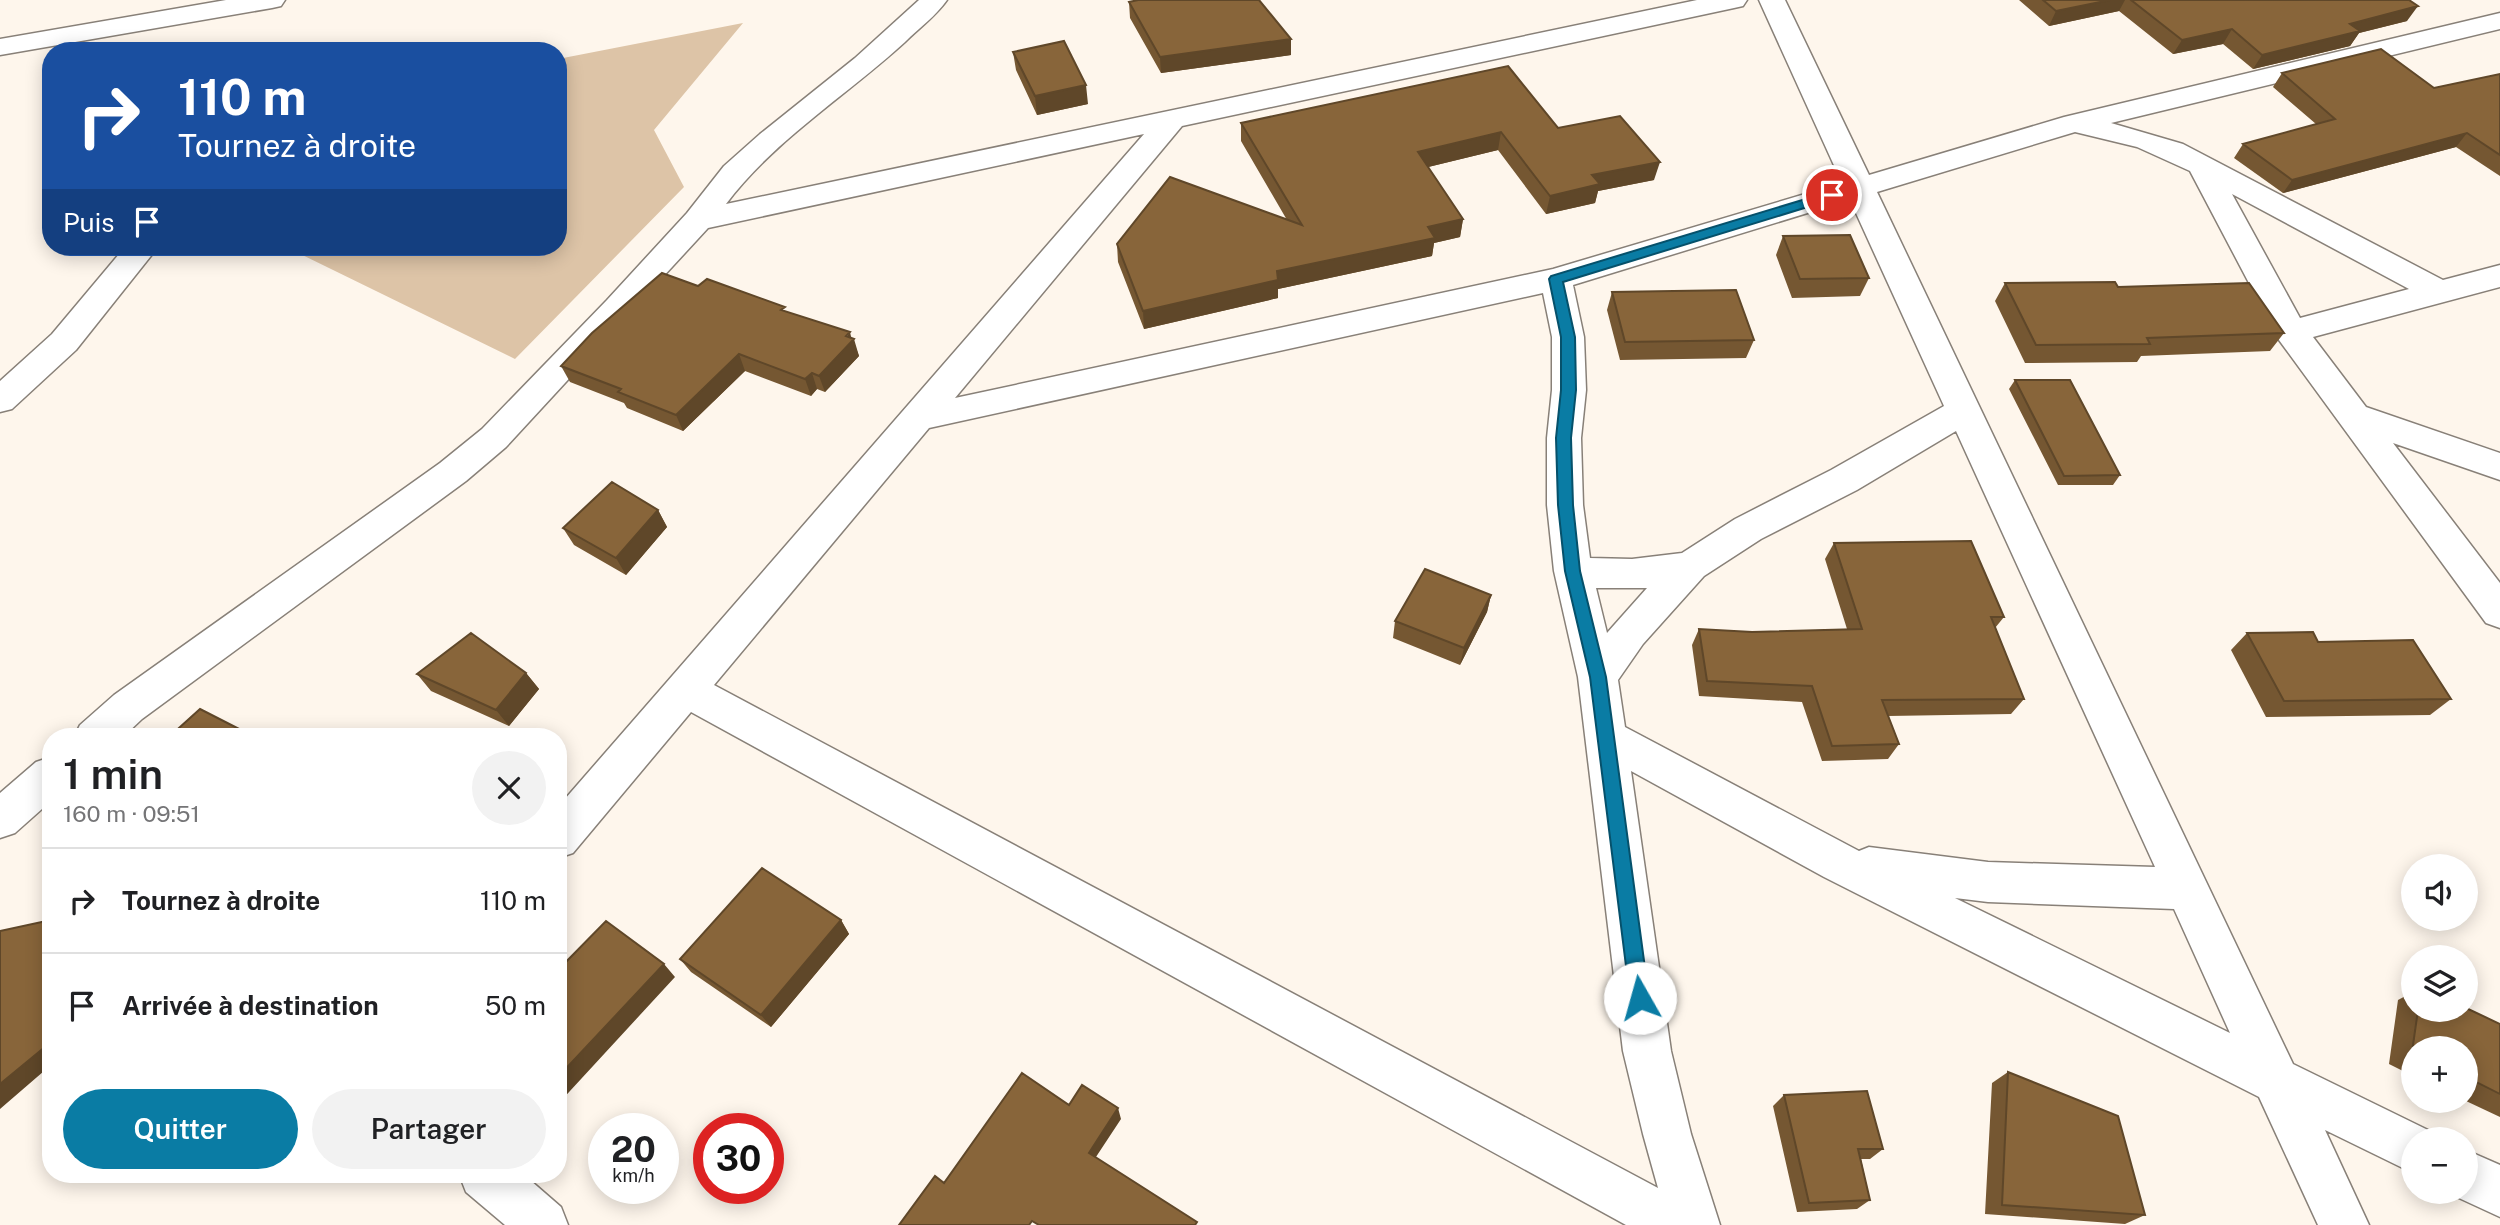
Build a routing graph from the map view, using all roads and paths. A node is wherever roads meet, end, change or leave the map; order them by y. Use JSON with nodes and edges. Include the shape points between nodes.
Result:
{"nodes":[{"id":1,"x":272,"y":0,"type":"edge"},
{"id":2,"x":933,"y":0,"type":"edge"},
{"id":3,"x":1734,"y":0,"type":"edge"},
{"id":4,"x":1772,"y":0,"type":"edge"},
{"id":5,"x":2500,"y":21,"type":"edge"},
{"id":6,"x":0,"y":47,"type":"edge"},
{"id":7,"x":1172,"y":120,"type":"junction"},
{"id":8,"x":2074,"y":123,"type":"junction"},
{"id":9,"x":2202,"y":165,"type":"junction"},
{"id":10,"x":1857,"y":187,"type":"junction"},
{"id":11,"x":698,"y":220,"type":"junction"},
{"id":12,"x":135,"y":256,"type":"edge"},
{"id":13,"x":2500,"y":276,"type":"edge"},
{"id":14,"x":1556,"y":279,"type":"junction"},
{"id":15,"x":2439,"y":292,"type":"junction"},
{"id":16,"x":2291,"y":332,"type":"junction"},
{"id":17,"x":0,"y":400,"type":"edge"},
{"id":18,"x":1963,"y":411,"type":"junction"},
{"id":19,"x":2351,"y":415,"type":"junction"},
{"id":20,"x":918,"y":418,"type":"junction"},
{"id":21,"x":2500,"y":467,"type":"edge"},
{"id":22,"x":1691,"y":566,"type":"junction"},
{"id":23,"x":1573,"y":571,"type":"junction"},
{"id":24,"x":2500,"y":612,"type":"edge"},
{"id":25,"x":1598,"y":677,"type":"junction"},
{"id":26,"x":686,"y":689,"type":"junction"},
{"id":27,"x":104,"y":728,"type":"edge"},
{"id":28,"x":1606,"y":737,"type":"junction"},
{"id":29,"x":42,"y":791,"type":"edge"},
{"id":30,"x":0,"y":819,"type":"edge"},
{"id":31,"x":567,"y":828,"type":"edge"},
{"id":32,"x":1839,"y":863,"type":"junction"},
{"id":33,"x":2187,"y":889,"type":"junction"},
{"id":34,"x":2276,"y":1078,"type":"junction"},
{"id":35,"x":2401,"y":1142,"type":"edge"},
{"id":36,"x":2478,"y":1181,"type":"edge"},
{"id":37,"x":494,"y":1183,"type":"edge"},
{"id":38,"x":2500,"y":1192,"type":"edge"},
{"id":39,"x":543,"y":1225,"type":"edge"},
{"id":40,"x":1677,"y":1225,"type":"edge"},
{"id":41,"x":1695,"y":1225,"type":"edge"},
{"id":42,"x":2344,"y":1225,"type":"edge"}],
"edges":[{"from":1,"to":6,"type":"street"},
{"from":2,"to":11,"type":"street","via":[[865,64],[734,173]]},
{"from":3,"to":7,"type":"street"},
{"from":4,"to":10,"type":"street"},
{"from":5,"to":8,"type":"street"},
{"from":7,"to":11,"type":"street"},
{"from":7,"to":20,"type":"street"},
{"from":8,"to":9,"type":"street","via":[[2146,140]]},
{"from":8,"to":10,"type":"street"},
{"from":9,"to":15,"type":"street"},
{"from":9,"to":16,"type":"street"},
{"from":10,"to":14,"type":"street"},
{"from":10,"to":18,"type":"street"},
{"from":11,"to":27,"type":"street","via":[[494,438]]},
{"from":12,"to":17,"type":"street","via":[[64,342]]},
{"from":13,"to":15,"type":"street"},
{"from":14,"to":20,"type":"street"},
{"from":14,"to":23,"type":"street","via":[[1568,337],[1565,505]]},
{"from":15,"to":16,"type":"street"},
{"from":16,"to":19,"type":"street"},
{"from":18,"to":22,"type":"street","via":[[1748,529]]},
{"from":18,"to":33,"type":"street"},
{"from":19,"to":21,"type":"street"},
{"from":19,"to":24,"type":"street"},
{"from":20,"to":26,"type":"street"},
{"from":22,"to":23,"type":"street","via":[[1643,576]]},
{"from":22,"to":25,"type":"street","via":[[1629,633]]},
{"from":23,"to":25,"type":"street"},
{"from":25,"to":28,"type":"street"},
{"from":26,"to":31,"type":"street"},
{"from":26,"to":40,"type":"street"},
{"from":28,"to":32,"type":"street"},
{"from":28,"to":41,"type":"street","via":[[1647,1051]]},
{"from":29,"to":30,"type":"street"},
{"from":32,"to":33,"type":"street","via":[[1988,882]]},
{"from":32,"to":34,"type":"street"},
{"from":33,"to":34,"type":"street"},
{"from":34,"to":35,"type":"street"},
{"from":34,"to":42,"type":"street"},
{"from":36,"to":38,"type":"street"},
{"from":37,"to":39,"type":"street"}]}
